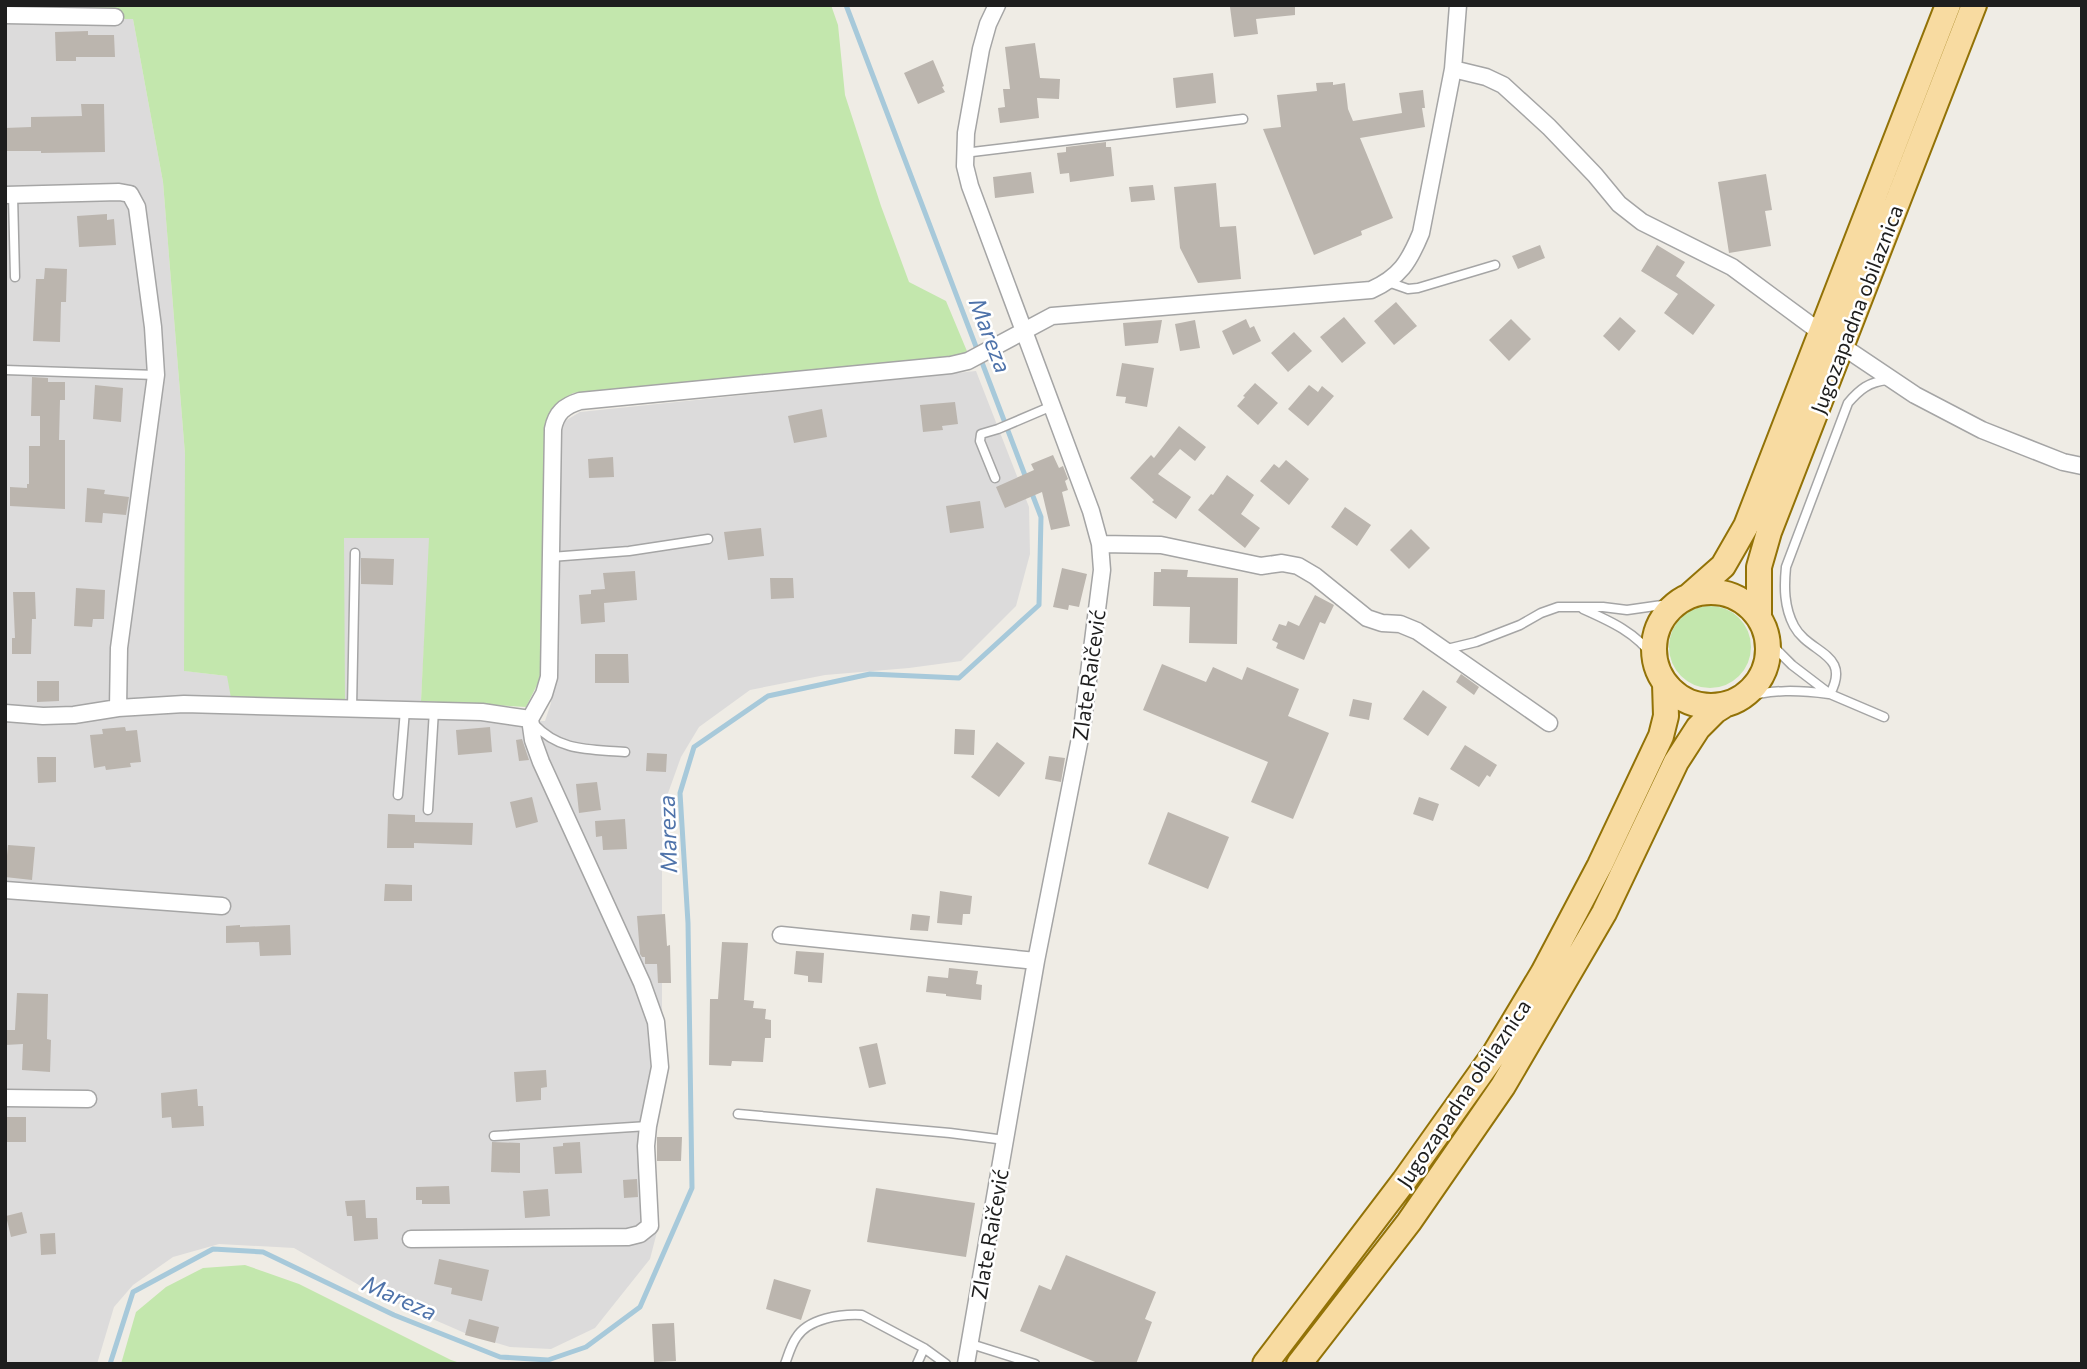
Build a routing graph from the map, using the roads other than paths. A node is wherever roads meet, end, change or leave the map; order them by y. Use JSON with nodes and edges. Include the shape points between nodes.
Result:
{"nodes":[{"id":1,"x":997,"y":5,"type":"edge"},
{"id":2,"x":1458,"y":5,"type":"edge"},
{"id":3,"x":1948,"y":5,"type":"edge"},
{"id":4,"x":1974,"y":5,"type":"edge"},
{"id":5,"x":5,"y":15,"type":"edge"},
{"id":6,"x":116,"y":17,"type":"dead end"},
{"id":7,"x":1453,"y":69,"type":"junction"},
{"id":8,"x":1243,"y":119,"type":"dead end"},
{"id":9,"x":964,"y":153,"type":"junction"},
{"id":10,"x":9,"y":195,"type":"edge"},
{"id":11,"x":1495,"y":265,"type":"dead end"},
{"id":12,"x":15,"y":277,"type":"dead end"},
{"id":13,"x":1388,"y":282,"type":"junction"},
{"id":14,"x":1025,"y":330,"type":"junction"},
{"id":15,"x":1820,"y":332,"type":"junction"},
{"id":16,"x":1842,"y":346,"type":"junction"},
{"id":17,"x":5,"y":370,"type":"edge"},
{"id":18,"x":156,"y":374,"type":"junction"},
{"id":19,"x":1892,"y":379,"type":"junction"},
{"id":20,"x":1052,"y":405,"type":"junction"},
{"id":21,"x":2082,"y":466,"type":"edge"},
{"id":22,"x":995,"y":478,"type":"dead end"},
{"id":23,"x":708,"y":539,"type":"dead end"},
{"id":24,"x":1100,"y":544,"type":"junction"},
{"id":25,"x":355,"y":553,"type":"dead end"},
{"id":26,"x":551,"y":558,"type":"junction"},
{"id":27,"x":1683,"y":599,"type":"junction"},
{"id":28,"x":1577,"y":606,"type":"junction"},
{"id":29,"x":1759,"y":617,"type":"junction"},
{"id":30,"x":1768,"y":641,"type":"junction"},
{"id":31,"x":1443,"y":650,"type":"junction"},
{"id":32,"x":1654,"y":658,"type":"junction"},
{"id":33,"x":1665,"y":684,"type":"junction"},
{"id":34,"x":1830,"y":694,"type":"junction"},
{"id":35,"x":1732,"y":702,"type":"junction"},
{"id":36,"x":118,"y":708,"type":"junction"},
{"id":37,"x":352,"y":708,"type":"junction"},
{"id":38,"x":404,"y":710,"type":"junction"},
{"id":39,"x":434,"y":710,"type":"junction"},
{"id":40,"x":5,"y":713,"type":"edge"},
{"id":41,"x":1884,"y":717,"type":"dead end"},
{"id":42,"x":530,"y":719,"type":"junction"},
{"id":43,"x":1549,"y":723,"type":"dead end"},
{"id":44,"x":625,"y":752,"type":"dead end"},
{"id":45,"x":398,"y":795,"type":"dead end"},
{"id":46,"x":428,"y":810,"type":"dead end"},
{"id":47,"x":5,"y":890,"type":"edge"},
{"id":48,"x":222,"y":906,"type":"dead end"},
{"id":49,"x":781,"y":935,"type":"dead end"},
{"id":50,"x":1036,"y":961,"type":"junction"},
{"id":51,"x":5,"y":1098,"type":"edge"},
{"id":52,"x":88,"y":1099,"type":"dead end"},
{"id":53,"x":738,"y":1114,"type":"dead end"},
{"id":54,"x":648,"y":1126,"type":"junction"},
{"id":55,"x":494,"y":1136,"type":"dead end"},
{"id":56,"x":1005,"y":1140,"type":"junction"},
{"id":57,"x":411,"y":1239,"type":"dead end"},
{"id":58,"x":971,"y":1344,"type":"junction"},
{"id":59,"x":924,"y":1348,"type":"junction"},
{"id":60,"x":785,"y":1364,"type":"edge"},
{"id":61,"x":917,"y":1364,"type":"edge"},
{"id":62,"x":946,"y":1364,"type":"edge"},
{"id":63,"x":966,"y":1364,"type":"edge"},
{"id":64,"x":1035,"y":1364,"type":"edge"},
{"id":65,"x":1265,"y":1364,"type":"edge"},
{"id":66,"x":1299,"y":1364,"type":"edge"}],
"edges":[{"from":1,"to":9,"type":"street","name":"Zlate Raičević","via":[[981,49]]},
{"from":2,"to":7,"type":"street"},
{"from":3,"to":15,"type":"main road","name":"Jugozapadna obilaznica"},
{"from":4,"to":16,"type":"main road","name":"Jugozapadna obilaznica"},
{"from":5,"to":6,"type":"street"},
{"from":7,"to":13,"type":"street","via":[[1421,233],[1412,255]]},
{"from":7,"to":15,"type":"street","via":[[1503,85],[1642,222],[1732,267]]},
{"from":8,"to":9,"type":"lane"},
{"from":9,"to":14,"type":"street","name":"Zlate Raičević","via":[[970,186]]},
{"from":10,"to":12,"type":"lane"},
{"from":10,"to":18,"type":"street","via":[[130,194],[137,207]]},
{"from":11,"to":13,"type":"lane","via":[[1418,288]]},
{"from":13,"to":14,"type":"street","via":[[1371,289],[1052,316]]},
{"from":14,"to":20,"type":"street","name":"Zlate Raičević"},
{"from":14,"to":26,"type":"street","via":[[968,361],[951,365],[570,404],[555,418],[553,429]]},
{"from":15,"to":27,"type":"main road","name":"Jugozapadna obilaznica","via":[[1746,526],[1723,566]]},
{"from":16,"to":19,"type":"street"},
{"from":16,"to":29,"type":"main road","name":"Jugozapadna obilaznica","via":[[1764,551],[1758,581]]},
{"from":17,"to":18,"type":"lane"},
{"from":18,"to":36,"type":"street","via":[[119,648]]},
{"from":19,"to":21,"type":"street","via":[[1982,430]]},
{"from":19,"to":34,"type":"lane","via":[[1867,384],[1848,403],[1786,567],[1786,604],[1794,626],[1832,659],[1837,670]]},
{"from":20,"to":22,"type":"lane","via":[[981,434]]},
{"from":20,"to":24,"type":"street","name":"Zlate Raičević"},
{"from":23,"to":26,"type":"lane"},
{"from":24,"to":31,"type":"street","via":[[1161,545],[1261,566],[1298,566],[1367,618],[1417,631]]},
{"from":24,"to":50,"type":"street","name":"Zlate Raičević","via":[[1102,570],[1082,728]]},
{"from":25,"to":37,"type":"lane"},
{"from":26,"to":42,"type":"street","via":[[549,677]]},
{"from":27,"to":28,"type":"lane","via":[[1627,610]]},
{"from":27,"to":29,"type":"main road","via":[[1708,592],[1728,594]]},
{"from":27,"to":32,"type":"main road","via":[[1665,614],[1658,628]]},
{"from":28,"to":31,"type":"lane","via":[[1558,607],[1476,642]]},
{"from":28,"to":32,"type":"lane","via":[[1624,629]]},
{"from":29,"to":30,"type":"main road"},
{"from":30,"to":34,"type":"lane"},
{"from":30,"to":35,"type":"main road","via":[[1768,657],[1755,687]]},
{"from":31,"to":43,"type":"street"},
{"from":32,"to":33,"type":"main road"},
{"from":33,"to":35,"type":"main road","via":[[1691,703],[1707,707]]},
{"from":33,"to":65,"type":"main road","name":"Jugozapadna obilaznica","via":[[1661,736],[1600,865],[1496,1053]]},
{"from":34,"to":35,"type":"lane","via":[[1796,690],[1759,693]]},
{"from":34,"to":41,"type":"lane"},
{"from":35,"to":66,"type":"main road","name":"Jugozapadna obilaznica","via":[[1698,727],[1676,762],[1604,913],[1503,1086],[1409,1222]]},
{"from":36,"to":37,"type":"street","via":[[184,704]]},
{"from":36,"to":40,"type":"street","via":[[74,715]]},
{"from":37,"to":38,"type":"street"},
{"from":38,"to":39,"type":"street"},
{"from":38,"to":45,"type":"lane"},
{"from":39,"to":42,"type":"street"},
{"from":39,"to":46,"type":"lane"},
{"from":42,"to":44,"type":"lane","via":[[561,744]]},
{"from":42,"to":54,"type":"street","via":[[541,762],[656,1022],[660,1067]]},
{"from":47,"to":48,"type":"street"},
{"from":49,"to":50,"type":"street"},
{"from":50,"to":56,"type":"street","name":"Zlate Raičević"},
{"from":51,"to":52,"type":"street"},
{"from":53,"to":56,"type":"lane"},
{"from":54,"to":55,"type":"lane"},
{"from":54,"to":57,"type":"street","via":[[650,1226],[640,1234]]},
{"from":56,"to":58,"type":"street","name":"Zlate Raičević"},
{"from":58,"to":63,"type":"street","name":"Zlate Raičević"},
{"from":58,"to":64,"type":"lane"},
{"from":59,"to":60,"type":"lane","via":[[862,1315],[850,1315],[807,1327],[796,1337]]},
{"from":59,"to":61,"type":"lane"},
{"from":59,"to":62,"type":"lane"}]}
